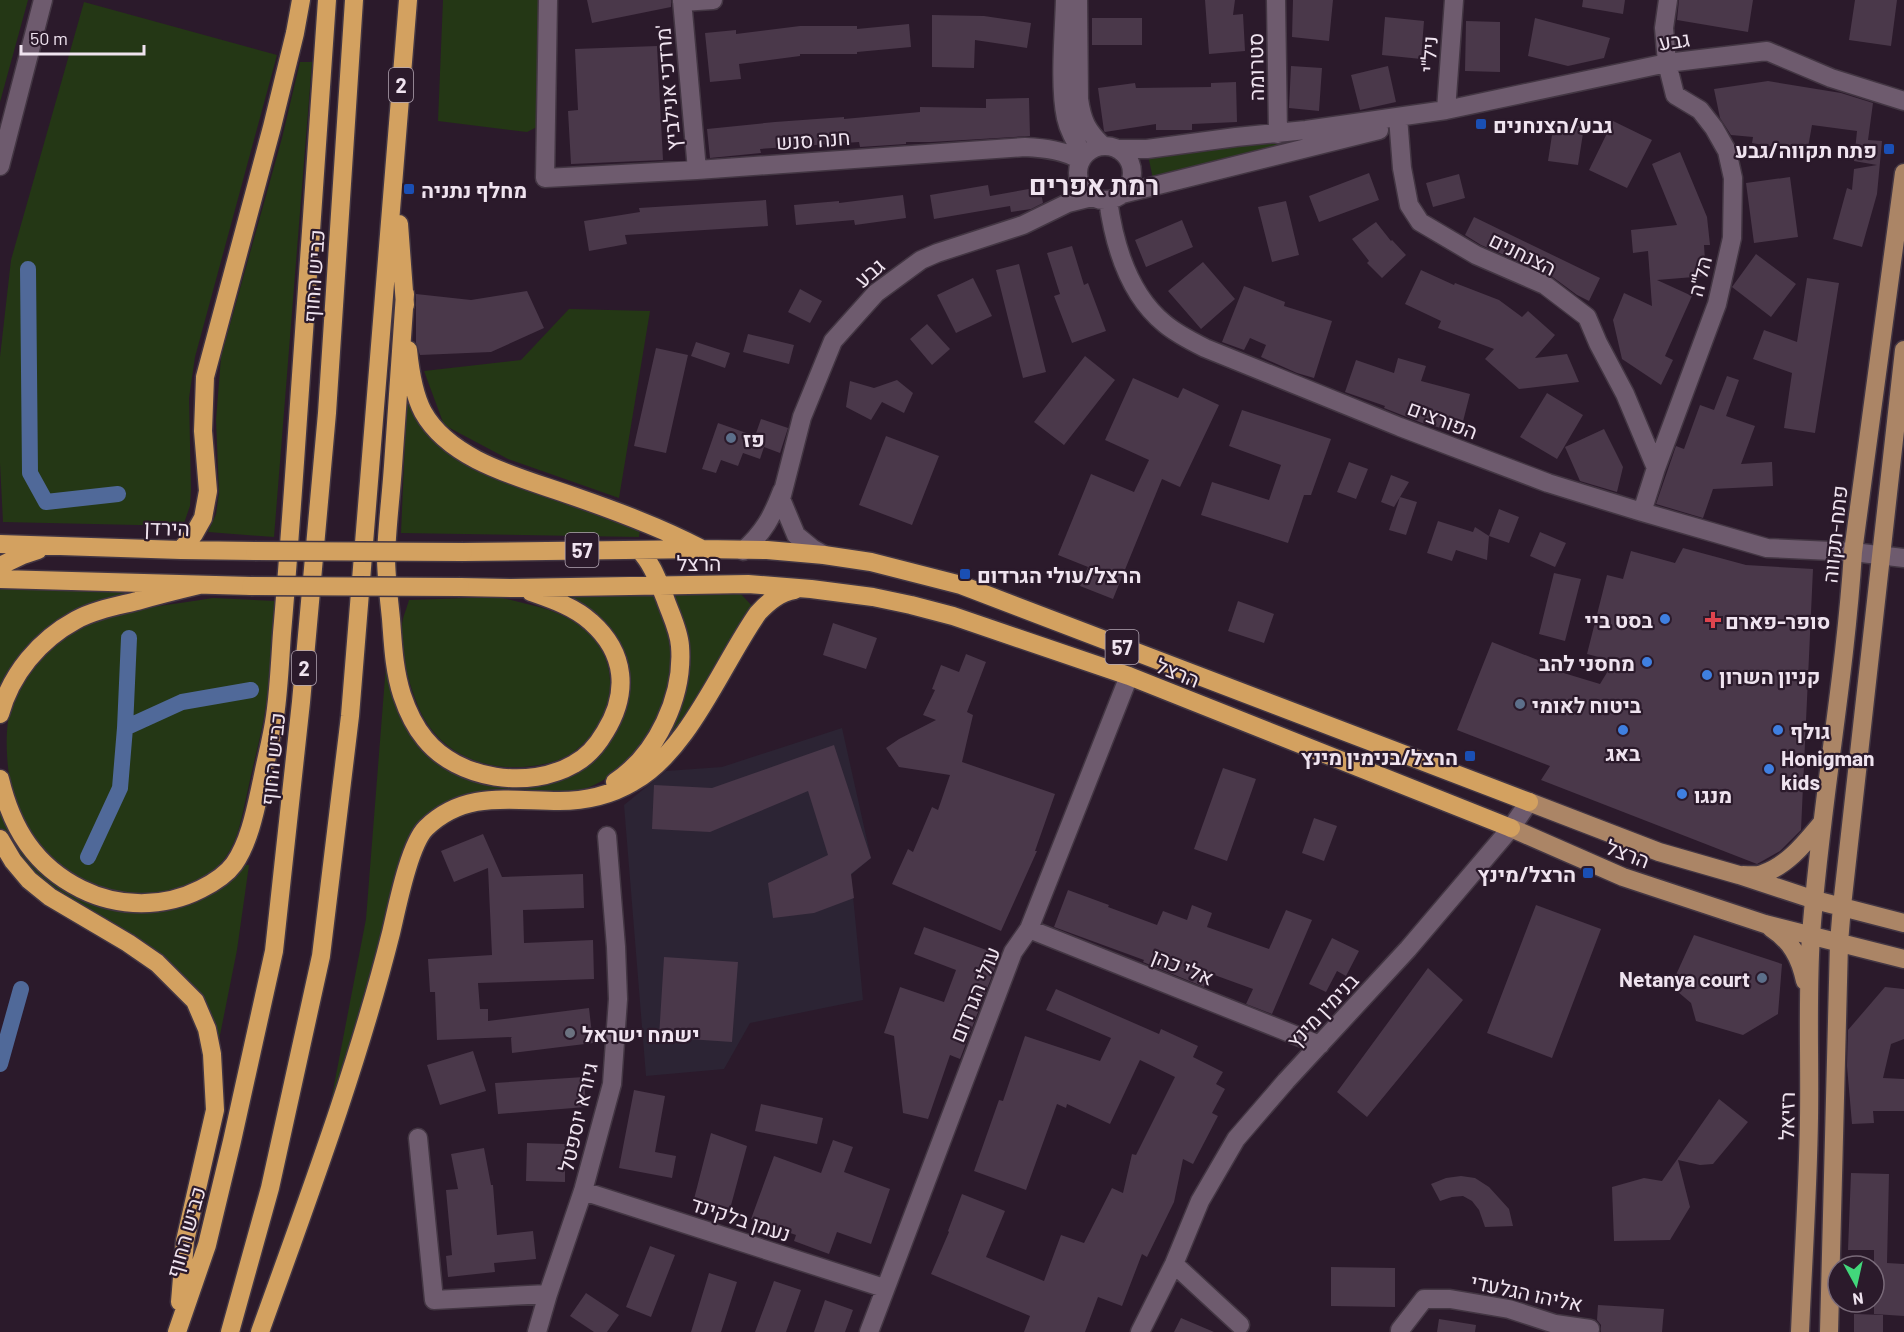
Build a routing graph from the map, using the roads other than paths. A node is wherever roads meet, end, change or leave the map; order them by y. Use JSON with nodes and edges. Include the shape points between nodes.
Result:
{"nodes":[{"id":1,"x":44,"y":0,"type":"edge"},
{"id":2,"x":301,"y":0,"type":"edge"},
{"id":3,"x":327,"y":0,"type":"edge"},
{"id":4,"x":354,"y":0,"type":"edge"},
{"id":5,"x":408,"y":0,"type":"edge"},
{"id":6,"x":548,"y":0,"type":"edge"},
{"id":7,"x":713,"y":0,"type":"edge"},
{"id":8,"x":1065,"y":0,"type":"edge"},
{"id":9,"x":1078,"y":0,"type":"edge"},
{"id":10,"x":1276,"y":0,"type":"edge"},
{"id":11,"x":1454,"y":0,"type":"edge"},
{"id":12,"x":1668,"y":0,"type":"edge"},
{"id":13,"x":682,"y":1,"type":"edge"},
{"id":14,"x":1667,"y":63,"type":"junction"},
{"id":15,"x":1904,"y":100,"type":"edge"},
{"id":16,"x":1446,"y":111,"type":"junction"},
{"id":17,"x":1398,"y":121,"type":"junction"},
{"id":18,"x":1278,"y":134,"type":"junction"},
{"id":19,"x":1110,"y":147,"type":"junction"},
{"id":20,"x":1083,"y":159,"type":"junction"},
{"id":21,"x":0,"y":166,"type":"edge"},
{"id":22,"x":395,"y":170,"type":"junction"},
{"id":23,"x":697,"y":170,"type":"junction"},
{"id":24,"x":1904,"y":173,"type":"edge"},
{"id":25,"x":1107,"y":197,"type":"junction"},
{"id":26,"x":405,"y":294,"type":"junction"},
{"id":27,"x":1904,"y":350,"type":"edge"},
{"id":28,"x":1656,"y":468,"type":"junction"},
{"id":29,"x":783,"y":490,"type":"junction"},
{"id":30,"x":1642,"y":512,"type":"junction"},
{"id":31,"x":0,"y":544,"type":"edge"},
{"id":32,"x":55,"y":546,"type":"junction"},
{"id":33,"x":702,"y":549,"type":"junction"},
{"id":34,"x":181,"y":550,"type":"junction"},
{"id":35,"x":639,"y":550,"type":"junction"},
{"id":36,"x":743,"y":551,"type":"junction"},
{"id":37,"x":333,"y":552,"type":"joint"},
{"id":38,"x":1853,"y":552,"type":"junction"},
{"id":39,"x":824,"y":555,"type":"junction"},
{"id":40,"x":1882,"y":555,"type":"junction"},
{"id":41,"x":1904,"y":558,"type":"edge"},
{"id":42,"x":0,"y":566,"type":"edge"},
{"id":43,"x":0,"y":579,"type":"edge"},
{"id":44,"x":199,"y":585,"type":"junction"},
{"id":45,"x":660,"y":585,"type":"junction"},
{"id":46,"x":511,"y":588,"type":"junction"},
{"id":47,"x":811,"y":589,"type":"junction"},
{"id":48,"x":1129,"y":676,"type":"junction"},
{"id":49,"x":0,"y":714,"type":"edge"},
{"id":50,"x":0,"y":779,"type":"edge"},
{"id":51,"x":579,"y":800,"type":"junction"},
{"id":52,"x":1529,"y":802,"type":"junction"},
{"id":53,"x":1821,"y":824,"type":"junction"},
{"id":54,"x":1511,"y":828,"type":"junction"},
{"id":55,"x":607,"y":836,"type":"dead end"},
{"id":56,"x":0,"y":841,"type":"edge"},
{"id":57,"x":1739,"y":875,"type":"junction"},
{"id":58,"x":1815,"y":900,"type":"junction"},
{"id":59,"x":1842,"y":906,"type":"junction"},
{"id":60,"x":1904,"y":923,"type":"edge"},
{"id":61,"x":1765,"y":924,"type":"junction"},
{"id":62,"x":1029,"y":929,"type":"junction"},
{"id":63,"x":1811,"y":936,"type":"junction"},
{"id":64,"x":1839,"y":943,"type":"junction"},
{"id":65,"x":1869,"y":951,"type":"junction"},
{"id":66,"x":1904,"y":959,"type":"edge"},
{"id":67,"x":1838,"y":978,"type":"junction"},
{"id":68,"x":1808,"y":997,"type":"junction"},
{"id":69,"x":1320,"y":1045,"type":"junction"},
{"id":70,"x":418,"y":1138,"type":"dead end"},
{"id":71,"x":583,"y":1191,"type":"junction"},
{"id":72,"x":1174,"y":1264,"type":"junction"},
{"id":73,"x":884,"y":1288,"type":"junction"},
{"id":74,"x":548,"y":1294,"type":"junction"},
{"id":75,"x":1240,"y":1325,"type":"dead end"},
{"id":76,"x":178,"y":1328,"type":"edge"},
{"id":77,"x":1590,"y":1329,"type":"dead end"},
{"id":78,"x":230,"y":1332,"type":"edge"},
{"id":79,"x":260,"y":1332,"type":"edge"},
{"id":80,"x":537,"y":1332,"type":"edge"},
{"id":81,"x":869,"y":1332,"type":"edge"},
{"id":82,"x":1140,"y":1332,"type":"edge"},
{"id":83,"x":1400,"y":1332,"type":"edge"},
{"id":84,"x":1800,"y":1332,"type":"edge"},
{"id":85,"x":1829,"y":1332,"type":"edge"}],
"edges":[{"from":1,"to":21,"type":"street"},
{"from":2,"to":34,"type":"highway","via":[[272,127],[205,377],[203,431],[208,491],[203,518]]},
{"from":3,"to":50,"type":"highway","via":[[275,715],[246,840],[233,865],[214,882],[191,894],[168,902],[116,902],[65,881],[36,853],[13,822]]},
{"from":4,"to":76,"type":"highway","name":"כביש החוף","number":"2","via":[[326,424],[274,951],[207,1245]]},
{"from":5,"to":22,"type":"highway","number":"2"},
{"from":6,"to":23,"type":"street","name":"חנה סנש","via":[[545,178]]},
{"from":7,"to":13,"type":"street"},
{"from":8,"to":20,"type":"street","via":[[1065,117]]},
{"from":9,"to":19,"type":"street","via":[[1081,112],[1091,135]]},
{"from":10,"to":18,"type":"street","name":"סטרומה"},
{"from":11,"to":16,"type":"street","name":"ניל\"י"},
{"from":12,"to":14,"type":"street","name":"הל\"ה","via":[[1664,28]]},
{"from":13,"to":23,"type":"street","name":"מרדכי אנילביץ'"},
{"from":14,"to":15,"type":"street","name":"גבע","via":[[1767,51],[1831,78]]},
{"from":14,"to":16,"type":"street","name":"גבע"},
{"from":14,"to":28,"type":"street","name":"הל\"ה","via":[[1675,95],[1700,110],[1727,151],[1732,178],[1732,238],[1717,304]]},
{"from":16,"to":17,"type":"street","name":"גבע"},
{"from":17,"to":18,"type":"street","name":"גבע"},
{"from":17,"to":25,"type":"street","name":"גבע"},
{"from":17,"to":28,"type":"street","name":"הצנחנים","via":[[1409,205],[1420,222],[1476,255],[1545,285],[1587,317],[1626,394]]},
{"from":18,"to":19,"type":"street","name":"גבע","via":[[1147,149]]},
{"from":19,"to":20,"type":"street","via":[[1089,151]]},
{"from":19,"to":25,"type":"street","via":[[1124,154],[1132,170],[1128,188]]},
{"from":20,"to":23,"type":"street","name":"חנה סנש","via":[[1025,147]]},
{"from":20,"to":25,"type":"street","via":[[1078,174],[1085,191]]},
{"from":22,"to":26,"type":"highway"},
{"from":22,"to":78,"type":"highway","number":"2","via":[[350,716],[321,956],[270,1188]]},
{"from":24,"to":38,"type":"main road","name":"פתח-תקווה"},
{"from":25,"to":29,"type":"street","name":"גבע","via":[[1080,198],[1023,225],[921,260],[876,293],[833,341],[802,417]]},
{"from":25,"to":30,"type":"street","name":"הפורצים","via":[[1114,234],[1131,279],[1155,315],[1185,338],[1432,439],[1548,483]]},
{"from":26,"to":33,"type":"highway","via":[[416,391],[423,412],[450,442],[505,472],[651,525]]},
{"from":26,"to":46,"type":"highway","via":[[386,558],[394,664],[412,718],[425,739],[441,754],[460,767],[484,774],[524,778],[559,772],[587,754],[602,738],[617,708],[621,678],[613,648],[590,620],[553,600]]},
{"from":27,"to":40,"type":"main road"},
{"from":28,"to":30,"type":"street","name":"הל\"ה"},
{"from":29,"to":36,"type":"street","name":"גבע","via":[[768,524]]},
{"from":29,"to":39,"type":"street","name":"גבע","via":[[781,499],[796,535]]},
{"from":30,"to":38,"type":"street","name":"הפורצים","via":[[1767,548]]},
{"from":31,"to":32,"type":"highway","name":"הירדן","number":"57"},
{"from":32,"to":34,"type":"highway","name":"הירדן","number":"57"},
{"from":32,"to":42,"type":"highway"},
{"from":33,"to":35,"type":"highway","name":"הרצל","number":"57"},
{"from":33,"to":36,"type":"highway","name":"הרצל","number":"57"},
{"from":34,"to":37,"type":"highway","name":"הירדן","number":"57","bridge":true},
{"from":35,"to":37,"type":"highway","name":"הרצל","number":"57","bridge":true},
{"from":35,"to":45,"type":"highway"},
{"from":36,"to":39,"type":"highway","name":"הרצל","number":"57"},
{"from":38,"to":40,"type":"street","name":"הפורצים"},
{"from":38,"to":53,"type":"main road","name":"פתח-תקווה"},
{"from":39,"to":52,"type":"highway","name":"הרצל","number":"57","via":[[871,562],[961,585]]},
{"from":40,"to":41,"type":"street","name":"הפורצים"},
{"from":40,"to":59,"type":"main road"},
{"from":43,"to":44,"type":"highway","number":"57"},
{"from":44,"to":46,"type":"highway","name":"הרצל","number":"57","bridge":true},
{"from":44,"to":49,"type":"highway","via":[[76,620],[31,655],[4,698]]},
{"from":45,"to":46,"type":"highway","name":"הרצל","number":"57"},
{"from":45,"to":47,"type":"highway","name":"הרצל","number":"57","via":[[748,584]]},
{"from":45,"to":51,"type":"highway","via":[[680,644],[678,686],[671,707],[634,766],[599,793]]},
{"from":47,"to":48,"type":"highway","name":"הרצל","number":"57","via":[[873,597],[953,616]]},
{"from":47,"to":51,"type":"highway","via":[[781,594],[758,613],[683,733],[651,770],[606,794]]},
{"from":48,"to":54,"type":"highway","name":"הרצל","number":"57"},
{"from":48,"to":62,"type":"street","name":"עולי הגרדום"},
{"from":51,"to":79,"type":"highway","via":[[502,798],[475,802],[456,807],[424,831],[403,881],[369,1015],[340,1104]]},
{"from":52,"to":54,"type":"street","name":"בנימין מינץ"},
{"from":52,"to":57,"type":"main road","name":"הרצל","via":[[1659,852]]},
{"from":53,"to":57,"type":"main road","via":[[1786,861],[1762,874]]},
{"from":53,"to":58,"type":"main road","name":"פתח-תקווה"},
{"from":54,"to":61,"type":"main road","name":"הרצל","via":[[1623,877]]},
{"from":54,"to":69,"type":"street","name":"בנימין מינץ"},
{"from":55,"to":71,"type":"street","name":"גיורא יוספטל","via":[[618,999],[612,1084]]},
{"from":56,"to":76,"type":"highway","via":[[28,880],[157,963],[195,1001],[207,1029],[215,1110],[185,1241]]},
{"from":57,"to":58,"type":"main road","name":"הרצל"},
{"from":58,"to":59,"type":"main road","name":"הרצל"},
{"from":58,"to":63,"type":"main road","name":"רזיאל"},
{"from":59,"to":60,"type":"main road","name":"הרצל"},
{"from":59,"to":64,"type":"main road"},
{"from":61,"to":63,"type":"main road","name":"הרצל"},
{"from":61,"to":68,"type":"main road","via":[[1793,946]]},
{"from":62,"to":69,"type":"street","name":"אלי כהן"},
{"from":62,"to":73,"type":"street","name":"עולי הגרדום","via":[[1013,952]]},
{"from":63,"to":64,"type":"main road","name":"הרצל"},
{"from":63,"to":68,"type":"main road","name":"רזיאל"},
{"from":64,"to":65,"type":"main road","name":"הרצל"},
{"from":64,"to":67,"type":"main road"},
{"from":65,"to":66,"type":"main road","name":"הרצל"},
{"from":65,"to":67,"type":"main road","via":[[1855,953]]},
{"from":67,"to":85,"type":"main road"},
{"from":68,"to":84,"type":"main road","name":"רזיאל","via":[[1809,1119]]},
{"from":69,"to":72,"type":"street","name":"בנימין מינץ","via":[[1236,1139],[1200,1202]]},
{"from":70,"to":74,"type":"street","via":[[434,1300]]},
{"from":71,"to":73,"type":"street","name":"נעמן בלקינד"},
{"from":71,"to":74,"type":"street","name":"גיורא יוספטל"},
{"from":72,"to":75,"type":"street"},
{"from":72,"to":82,"type":"street","name":"בנימין מינץ"},
{"from":73,"to":81,"type":"street","name":"עולי הגרדום"},
{"from":74,"to":80,"type":"street","name":"גיורא יוספטל"},
{"from":77,"to":83,"type":"street","name":"אליהו הגלעדי","via":[[1555,1324],[1509,1309],[1424,1299]]}]}
